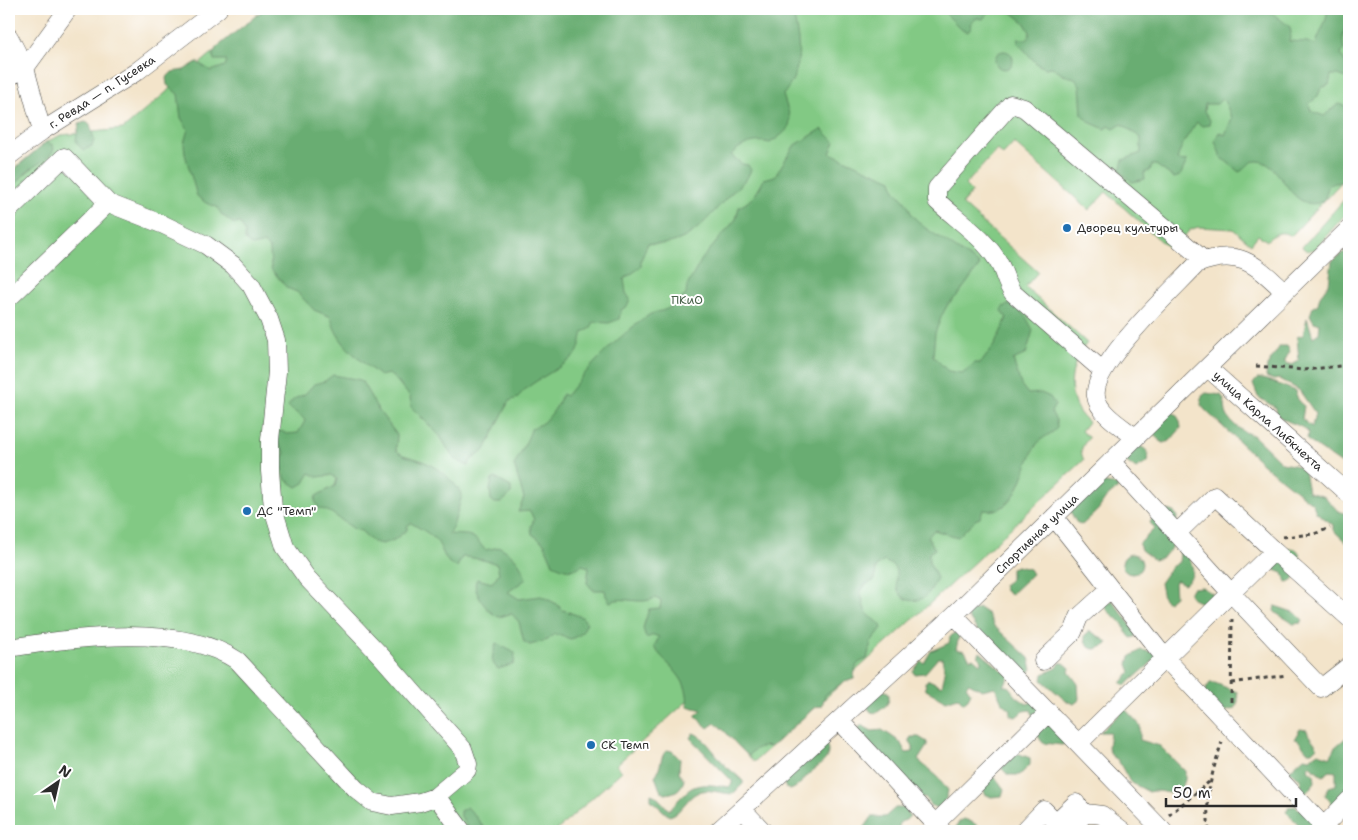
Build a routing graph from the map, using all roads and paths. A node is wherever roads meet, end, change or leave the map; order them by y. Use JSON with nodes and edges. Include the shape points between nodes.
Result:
{"nodes":[{"id":1,"x":68,"y":9,"type":"edge"},
{"id":2,"x":218,"y":9,"type":"edge"},
{"id":3,"x":9,"y":37,"type":"edge"},
{"id":4,"x":25,"y":68,"type":"junction"},
{"id":5,"x":9,"y":77,"type":"edge"},
{"id":6,"x":42,"y":131,"type":"junction"},
{"id":7,"x":9,"y":156,"type":"edge"},
{"id":8,"x":108,"y":203,"type":"junction"},
{"id":9,"x":9,"y":210,"type":"edge"},
{"id":10,"x":1349,"y":229,"type":"edge"},
{"id":11,"x":1205,"y":260,"type":"junction"},
{"id":12,"x":1285,"y":292,"type":"junction"},
{"id":13,"x":9,"y":298,"type":"edge"},
{"id":14,"x":1349,"y":365,"type":"edge"},
{"id":15,"x":1256,"y":366,"type":"dead end"},
{"id":16,"x":1208,"y":368,"type":"junction"},
{"id":17,"x":1103,"y":371,"type":"junction"},
{"id":18,"x":1135,"y":437,"type":"junction"},
{"id":19,"x":1111,"y":461,"type":"junction"},
{"id":20,"x":1349,"y":494,"type":"edge"},
{"id":21,"x":1054,"y":517,"type":"junction"},
{"id":22,"x":1330,"y":528,"type":"dead end"},
{"id":23,"x":1176,"y":534,"type":"junction"},
{"id":24,"x":1260,"y":538,"type":"junction"},
{"id":25,"x":1274,"y":551,"type":"junction"},
{"id":26,"x":1110,"y":589,"type":"junction"},
{"id":27,"x":1231,"y":593,"type":"junction"},
{"id":28,"x":954,"y":615,"type":"junction"},
{"id":29,"x":1349,"y":618,"type":"edge"},
{"id":30,"x":9,"y":648,"type":"edge"},
{"id":31,"x":1165,"y":658,"type":"junction"},
{"id":32,"x":1044,"y":661,"type":"dead end"},
{"id":33,"x":1349,"y":666,"type":"edge"},
{"id":34,"x":1304,"y":670,"type":"junction"},
{"id":35,"x":1232,"y":683,"type":"dead end"},
{"id":36,"x":1049,"y":712,"type":"junction"},
{"id":37,"x":839,"y":720,"type":"junction"},
{"id":38,"x":1079,"y":743,"type":"junction"},
{"id":39,"x":1209,"y":782,"type":"dead end"},
{"id":40,"x":436,"y":796,"type":"junction"},
{"id":41,"x":1349,"y":800,"type":"edge"},
{"id":42,"x":1077,"y":805,"type":"junction"},
{"id":43,"x":742,"y":809,"type":"junction"},
{"id":44,"x":938,"y":828,"type":"edge"},
{"id":45,"x":1160,"y":828,"type":"edge"},
{"id":46,"x":1323,"y":830,"type":"edge"},
{"id":47,"x":462,"y":831,"type":"edge"},
{"id":48,"x":718,"y":831,"type":"edge"},
{"id":49,"x":763,"y":831,"type":"edge"},
{"id":50,"x":1024,"y":831,"type":"edge"},
{"id":51,"x":1070,"y":831,"type":"edge"},
{"id":52,"x":1123,"y":831,"type":"edge"}],
"edges":[{"from":1,"to":4,"type":"street"},
{"from":2,"to":6,"type":"street","name":"г. Ревда — п. Гусевка","via":[[136,72]]},
{"from":3,"to":4,"type":"street"},
{"from":4,"to":5,"type":"street"},
{"from":4,"to":6,"type":"street"},
{"from":6,"to":7,"type":"street","name":"г. Ревда — п. Гусевка"},
{"from":8,"to":9,"type":"street","via":[[64,157]]},
{"from":8,"to":13,"type":"street"},
{"from":8,"to":40,"type":"street","via":[[164,225],[219,253],[242,275],[259,299],[276,340],[270,471],[273,508],[280,534],[294,563],[463,749],[467,770]]},
{"from":10,"to":12,"type":"street","name":"Спортивная улица"},
{"from":11,"to":12,"type":"street","via":[[1233,256],[1254,264]]},
{"from":11,"to":17,"type":"street","via":[[1197,264],[1114,354]]},
{"from":11,"to":17,"type":"street","via":[[1024,108],[1011,104],[937,188],[937,201],[986,245],[1000,265],[1012,293]]},
{"from":12,"to":16,"type":"street","name":"Спортивная улица"},
{"from":14,"to":15,"type":"path","via":[[1304,370]]},
{"from":16,"to":18,"type":"street","name":"Спортивная улица"},
{"from":16,"to":20,"type":"street","name":"улица Карла Либкнехта"},
{"from":17,"to":18,"type":"street","via":[[1095,395],[1100,407]]},
{"from":18,"to":19,"type":"street","name":"Спортивная улица"},
{"from":19,"to":21,"type":"street","name":"Спортивная улица"},
{"from":19,"to":23,"type":"street"},
{"from":21,"to":26,"type":"street"},
{"from":21,"to":28,"type":"street","name":"Спортивная улица"},
{"from":22,"to":24,"type":"path","via":[[1314,534]]},
{"from":23,"to":24,"type":"street","via":[[1215,496]]},
{"from":23,"to":27,"type":"street"},
{"from":24,"to":25,"type":"street"},
{"from":25,"to":27,"type":"street"},
{"from":25,"to":29,"type":"street"},
{"from":26,"to":31,"type":"street"},
{"from":26,"to":32,"type":"street","via":[[1079,617],[1073,632]]},
{"from":27,"to":31,"type":"street"},
{"from":27,"to":34,"type":"street"},
{"from":28,"to":36,"type":"street"},
{"from":28,"to":37,"type":"street","name":"Спортивная улица"},
{"from":30,"to":40,"type":"street","via":[[132,636],[211,646],[238,661],[372,802],[392,806]]},
{"from":31,"to":38,"type":"street"},
{"from":31,"to":46,"type":"street"},
{"from":33,"to":34,"type":"street","via":[[1321,688]]},
{"from":34,"to":35,"type":"path"},
{"from":36,"to":38,"type":"street"},
{"from":36,"to":44,"type":"street"},
{"from":37,"to":43,"type":"street","name":"Спортивная улица"},
{"from":37,"to":44,"type":"street"},
{"from":38,"to":45,"type":"street"},
{"from":39,"to":45,"type":"path"},
{"from":40,"to":47,"type":"street"},
{"from":41,"to":46,"type":"street"},
{"from":42,"to":50,"type":"street","via":[[1056,822],[1044,810]]},
{"from":42,"to":51,"type":"street"},
{"from":42,"to":52,"type":"street","via":[[1102,815]]},
{"from":43,"to":48,"type":"street","name":"Спортивная улица"},
{"from":43,"to":49,"type":"street"}]}
